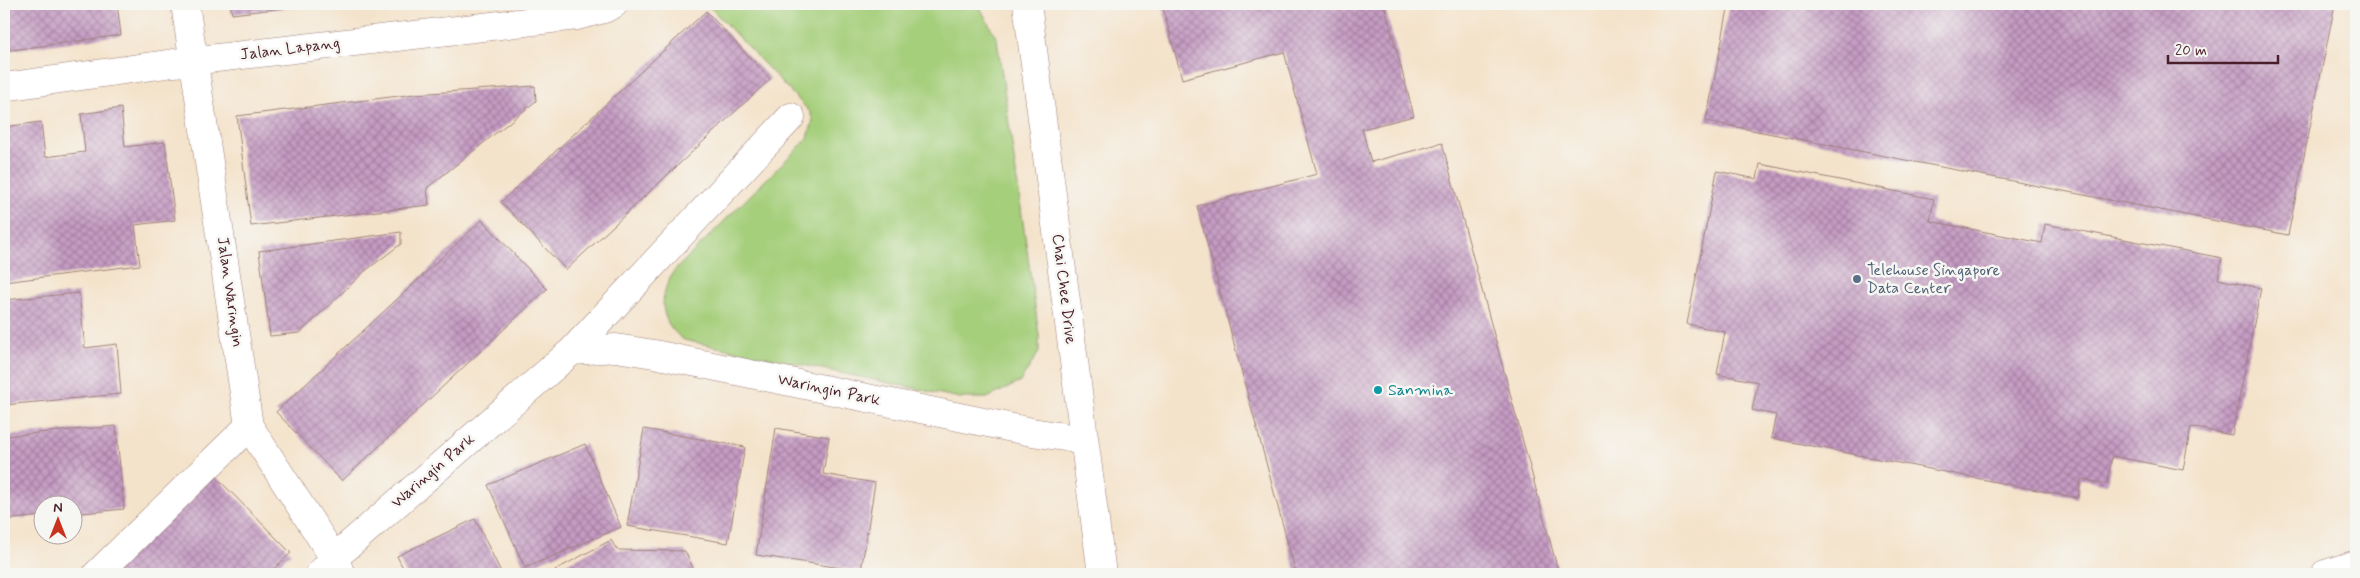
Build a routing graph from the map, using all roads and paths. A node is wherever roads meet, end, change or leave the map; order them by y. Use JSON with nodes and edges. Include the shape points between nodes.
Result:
{"nodes":[{"id":1,"x":185,"y":4,"type":"edge"},
{"id":2,"x":614,"y":4,"type":"edge"},
{"id":3,"x":1027,"y":4,"type":"edge"},
{"id":4,"x":192,"y":61,"type":"junction"},
{"id":5,"x":4,"y":87,"type":"edge"},
{"id":6,"x":791,"y":118,"type":"dead end"},
{"id":7,"x":572,"y":351,"type":"junction"},
{"id":8,"x":249,"y":426,"type":"junction"},
{"id":9,"x":1084,"y":443,"type":"junction"},
{"id":10,"x":2356,"y":564,"type":"edge"},
{"id":11,"x":332,"y":569,"type":"edge"},
{"id":12,"x":97,"y":574,"type":"edge"},
{"id":13,"x":1102,"y":574,"type":"edge"},
{"id":14,"x":2324,"y":574,"type":"edge"}],
"edges":[{"from":1,"to":4,"type":"street","name":"Jalan Waringin"},
{"from":2,"to":4,"type":"street","name":"Jalan Lapang","via":[[604,10],[577,16]]},
{"from":3,"to":9,"type":"street","name":"Chai Chee Drive"},
{"from":4,"to":5,"type":"street","name":"Jalan Lapang"},
{"from":4,"to":8,"type":"street","name":"Jalan Waringin"},
{"from":6,"to":7,"type":"street","name":"Waringin Park"},
{"from":7,"to":9,"type":"street","name":"Waringin Park","via":[[616,348],[654,354]]},
{"from":7,"to":11,"type":"street","name":"Waringin Park"},
{"from":8,"to":11,"type":"street","name":"Jalan Waringin"},
{"from":8,"to":12,"type":"street"},
{"from":9,"to":13,"type":"street","name":"Chai Chee Drive"},
{"from":10,"to":14,"type":"street"}]}
